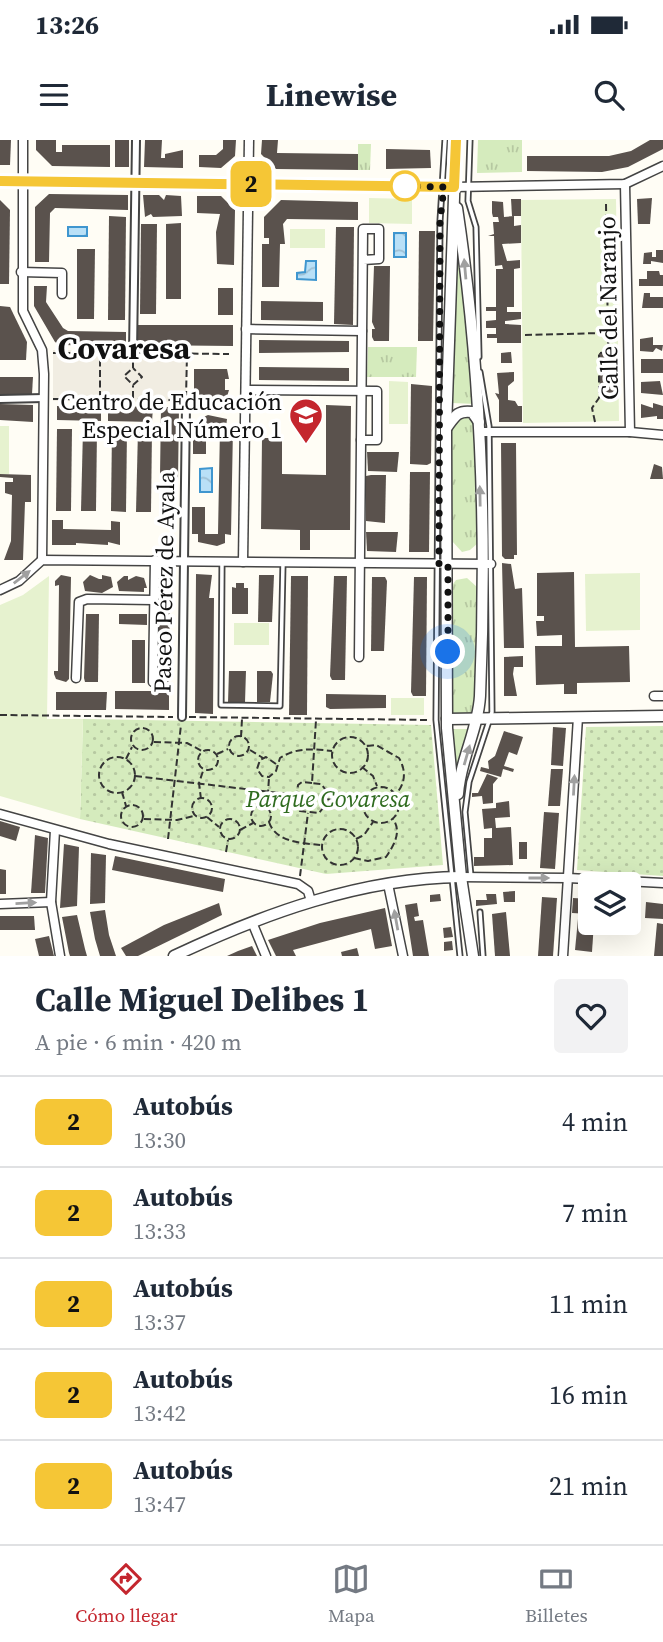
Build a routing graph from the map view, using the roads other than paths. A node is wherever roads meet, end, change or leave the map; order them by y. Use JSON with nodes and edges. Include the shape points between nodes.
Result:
{"nodes":[{"id":1,"x":23,"y":140,"type":"edge"},
{"id":2,"x":136,"y":140,"type":"edge"},
{"id":3,"x":249,"y":140,"type":"edge"},
{"id":4,"x":445,"y":140,"type":"edge"},
{"id":5,"x":456,"y":140,"type":"edge"},
{"id":6,"x":470,"y":140,"type":"edge"},
{"id":7,"x":663,"y":166,"type":"edge"},
{"id":8,"x":0,"y":181,"type":"edge"},
{"id":9,"x":24,"y":181,"type":"junction"},
{"id":10,"x":135,"y":181,"type":"junction"},
{"id":11,"x":249,"y":184,"type":"junction"},
{"id":12,"x":625,"y":184,"type":"junction"},
{"id":13,"x":449,"y":187,"type":"junction"},
{"id":14,"x":468,"y":187,"type":"junction"},
{"id":15,"x":363,"y":260,"type":"dead end"},
{"id":16,"x":21,"y":272,"type":"junction"},
{"id":17,"x":62,"y":294,"type":"dead end"},
{"id":18,"x":246,"y":329,"type":"junction"},
{"id":19,"x":362,"y":331,"type":"junction"},
{"id":20,"x":133,"y":353,"type":"road end"},
{"id":21,"x":246,"y":390,"type":"junction"},
{"id":22,"x":361,"y":391,"type":"junction"},
{"id":23,"x":49,"y":398,"type":"junction"},
{"id":24,"x":0,"y":399,"type":"edge"},
{"id":25,"x":186,"y":405,"type":"dead end"},
{"id":26,"x":482,"y":428,"type":"junction"},
{"id":27,"x":446,"y":429,"type":"junction"},
{"id":28,"x":630,"y":432,"type":"junction"},
{"id":29,"x":663,"y":435,"type":"edge"},
{"id":30,"x":361,"y":440,"type":"junction"},
{"id":31,"x":42,"y":560,"type":"junction"},
{"id":32,"x":155,"y":560,"type":"junction"},
{"id":33,"x":183,"y":561,"type":"junction"},
{"id":34,"x":222,"y":562,"type":"junction"},
{"id":35,"x":243,"y":562,"type":"junction"},
{"id":36,"x":283,"y":563,"type":"junction"},
{"id":37,"x":359,"y":563,"type":"junction"},
{"id":38,"x":486,"y":564,"type":"junction"},
{"id":39,"x":443,"y":565,"type":"junction"},
{"id":40,"x":0,"y":590,"type":"edge"},
{"id":41,"x":153,"y":600,"type":"junction"},
{"id":42,"x":359,"y":657,"type":"dead end"},
{"id":43,"x":76,"y":678,"type":"dead end"},
{"id":44,"x":153,"y":682,"type":"dead end"},
{"id":45,"x":663,"y":716,"type":"edge"},
{"id":46,"x":182,"y":717,"type":"road end"},
{"id":47,"x":578,"y":717,"type":"junction"},
{"id":48,"x":478,"y":719,"type":"junction"},
{"id":49,"x":492,"y":719,"type":"junction"},
{"id":50,"x":442,"y":720,"type":"junction"},
{"id":51,"x":0,"y":814,"type":"edge"},
{"id":52,"x":457,"y":822,"type":"junction"},
{"id":53,"x":55,"y":830,"type":"junction"},
{"id":54,"x":461,"y":877,"type":"junction"},
{"id":55,"x":568,"y":878,"type":"junction"},
{"id":56,"x":663,"y":883,"type":"edge"},
{"id":57,"x":388,"y":884,"type":"junction"},
{"id":58,"x":311,"y":901,"type":"junction"},
{"id":59,"x":51,"y":902,"type":"junction"},
{"id":60,"x":0,"y":904,"type":"edge"},
{"id":61,"x":480,"y":912,"type":"dead end"},
{"id":62,"x":251,"y":922,"type":"junction"},
{"id":63,"x":61,"y":956,"type":"edge"},
{"id":64,"x":174,"y":956,"type":"edge"},
{"id":65,"x":266,"y":956,"type":"edge"},
{"id":66,"x":402,"y":956,"type":"edge"},
{"id":67,"x":460,"y":956,"type":"edge"},
{"id":68,"x":473,"y":956,"type":"edge"},
{"id":69,"x":483,"y":956,"type":"edge"},
{"id":70,"x":563,"y":956,"type":"edge"}],
"edges":[{"from":1,"to":9,"type":"street"},
{"from":2,"to":10,"type":"street"},
{"from":3,"to":11,"type":"street"},
{"from":4,"to":13,"type":"lane"},
{"from":5,"to":13,"type":"street"},
{"from":6,"to":14,"type":"lane"},
{"from":7,"to":12,"type":"street"},
{"from":8,"to":9,"type":"street"},
{"from":9,"to":10,"type":"street"},
{"from":9,"to":16,"type":"street"},
{"from":10,"to":11,"type":"street"},
{"from":10,"to":20,"type":"street"},
{"from":11,"to":13,"type":"street"},
{"from":11,"to":18,"type":"street"},
{"from":12,"to":14,"type":"street"},
{"from":12,"to":28,"type":"street","name":"Calle del Naranjo"},
{"from":13,"to":14,"type":"street"},
{"from":26,"to":13,"type":"street","one_way":true},
{"from":13,"to":27,"type":"street"},
{"from":13,"to":39,"type":"lane","via":[[440,221]]},
{"from":14,"to":26,"type":"lane","via":[[477,227]]},
{"from":15,"to":19,"type":"street"},
{"from":16,"to":17,"type":"street","via":[[62,273]]},
{"from":16,"to":23,"type":"street","via":[[23,311],[42,350]]},
{"from":18,"to":19,"type":"street"},
{"from":18,"to":21,"type":"street"},
{"from":19,"to":22,"type":"street"},
{"from":21,"to":22,"type":"street"},
{"from":21,"to":35,"type":"street"},
{"from":22,"to":30,"type":"street"},
{"from":22,"to":30,"type":"street","via":[[377,391],[377,440]]},
{"from":23,"to":24,"type":"street"},
{"from":23,"to":31,"type":"street"},
{"from":25,"to":33,"type":"street","name":"Paseo Pérez de Ayala"},
{"from":26,"to":27,"type":"street","via":[[472,412],[463,411]]},
{"from":26,"to":28,"type":"street"},
{"from":38,"to":26,"type":"street","one_way":true},
{"from":27,"to":39,"type":"street"},
{"from":28,"to":29,"type":"street"},
{"from":30,"to":37,"type":"street"},
{"from":31,"to":32,"type":"street"},
{"from":40,"to":31,"type":"street","one_way":true,"via":[[19,581]]},
{"from":32,"to":33,"type":"street"},
{"from":32,"to":41,"type":"street"},
{"from":33,"to":34,"type":"street"},
{"from":33,"to":46,"type":"street","name":"Paseo Pérez de Ayala"},
{"from":34,"to":35,"type":"street"},
{"from":34,"to":36,"type":"lane","via":[[221,705],[280,706]]},
{"from":35,"to":36,"type":"street"},
{"from":36,"to":37,"type":"street"},
{"from":37,"to":39,"type":"street"},
{"from":37,"to":42,"type":"street"},
{"from":38,"to":39,"type":"street"},
{"from":38,"to":48,"type":"street"},
{"from":38,"to":49,"type":"lane"},
{"from":39,"to":50,"type":"street"},
{"from":41,"to":43,"type":"street","via":[[79,602]]},
{"from":41,"to":44,"type":"street"},
{"from":45,"to":47,"type":"street"},
{"from":47,"to":49,"type":"street"},
{"from":55,"to":47,"type":"street","one_way":true},
{"from":48,"to":49,"type":"street"},
{"from":48,"to":50,"type":"street"},
{"from":52,"to":48,"type":"street","one_way":true,"via":[[458,789]]},
{"from":49,"to":54,"type":"lane","via":[[469,782]]},
{"from":50,"to":52,"type":"street"},
{"from":50,"to":54,"type":"lane"},
{"from":51,"to":53,"type":"street"},
{"from":52,"to":54,"type":"street"},
{"from":53,"to":58,"type":"street","via":[[298,884],[308,891]]},
{"from":53,"to":59,"type":"street"},
{"from":54,"to":55,"type":"street","one_way":true},
{"from":54,"to":57,"type":"street"},
{"from":54,"to":67,"type":"lane"},
{"from":54,"to":68,"type":"street"},
{"from":55,"to":56,"type":"street"},
{"from":55,"to":70,"type":"street"},
{"from":57,"to":58,"type":"street"},
{"from":66,"to":57,"type":"street","one_way":true},
{"from":58,"to":62,"type":"street"},
{"from":60,"to":59,"type":"street","one_way":true},
{"from":59,"to":63,"type":"street"},
{"from":61,"to":69,"type":"lane"},
{"from":62,"to":64,"type":"street"},
{"from":62,"to":65,"type":"street"}]}
